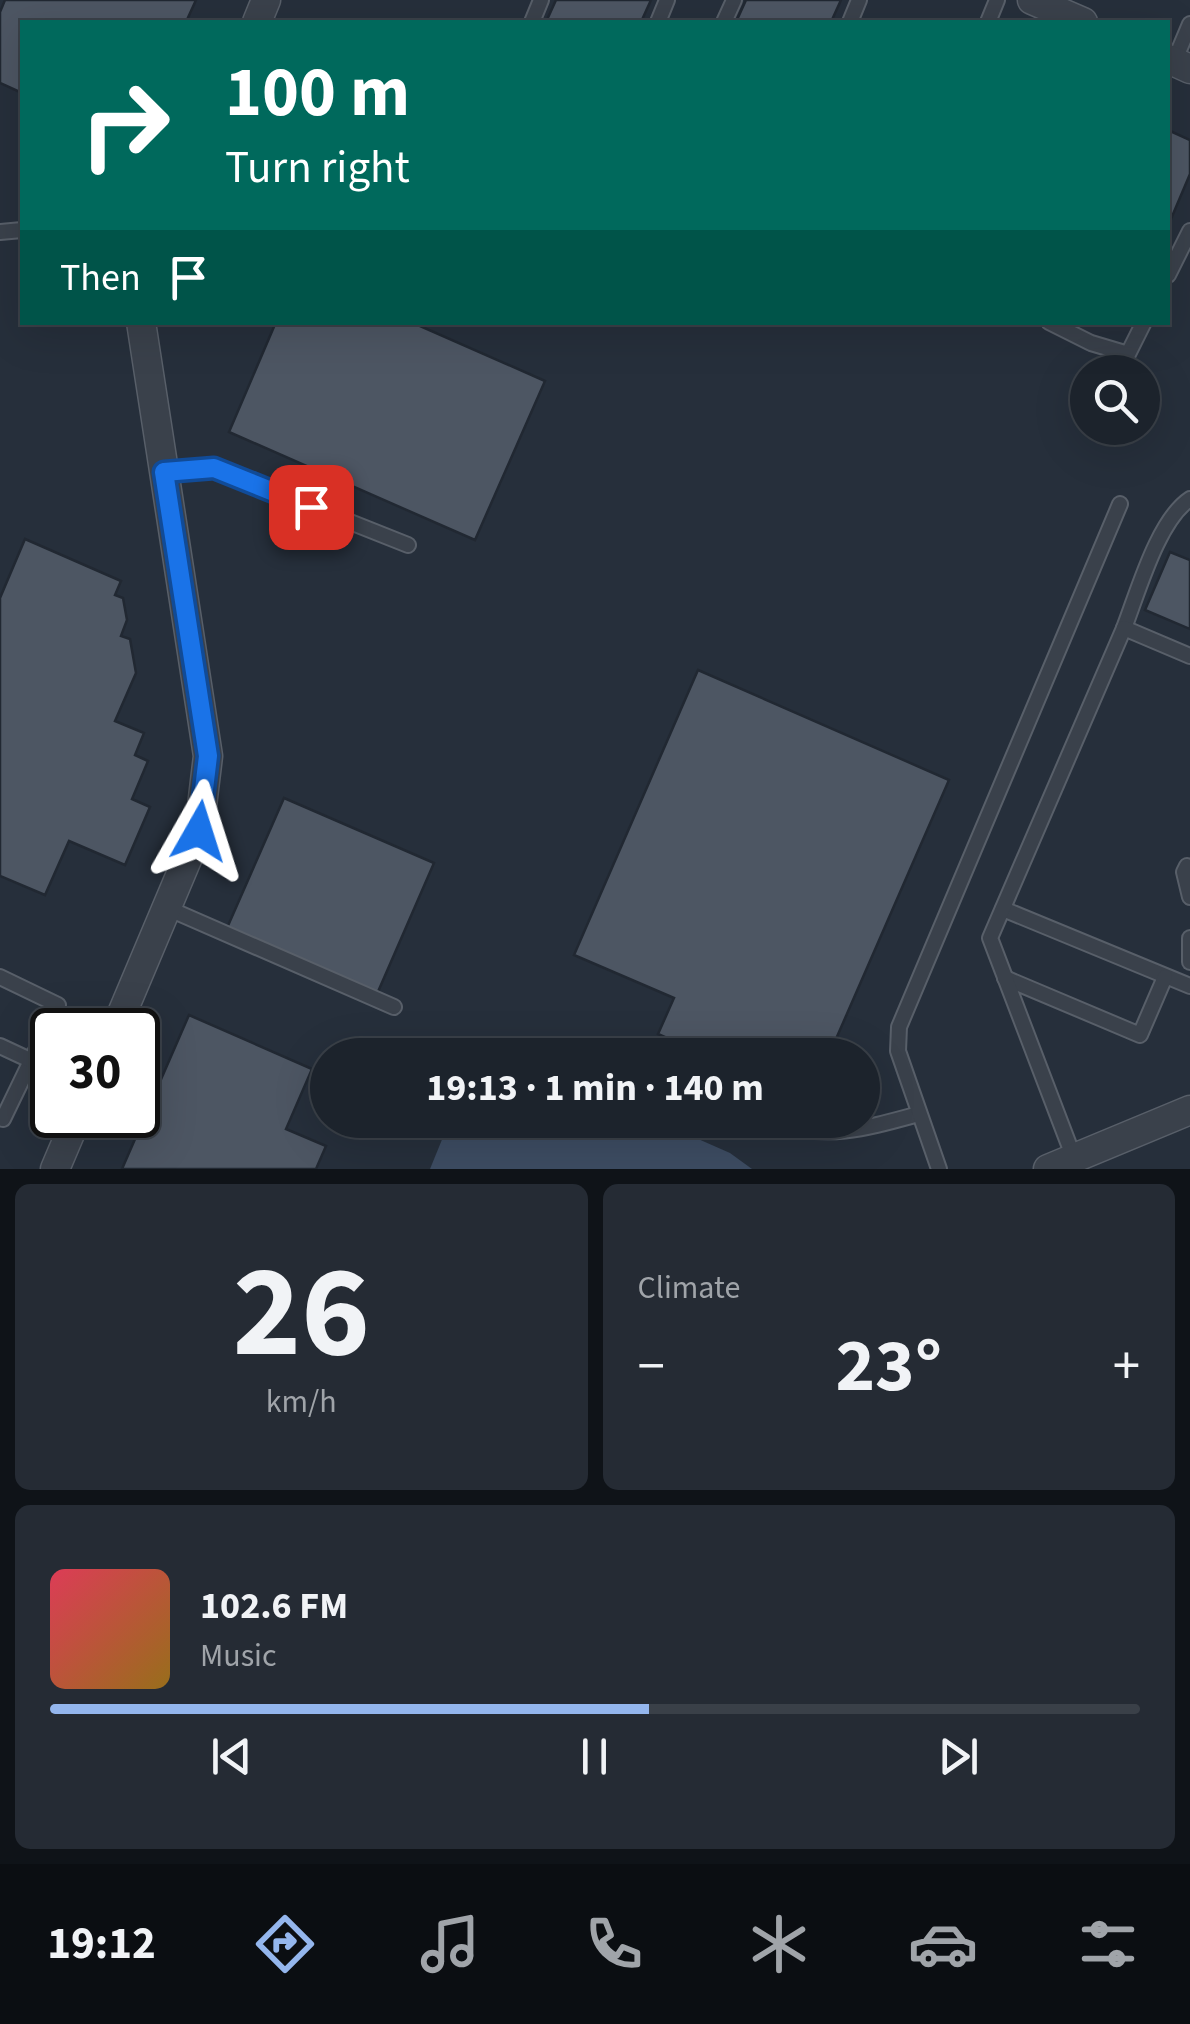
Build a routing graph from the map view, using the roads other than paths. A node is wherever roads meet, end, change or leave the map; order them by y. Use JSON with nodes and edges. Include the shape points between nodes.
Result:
{"nodes":[{"id":1,"x":1032,"y":0,"type":"edge"},
{"id":2,"x":1072,"y":12,"type":"edge"},
{"id":3,"x":1190,"y":24,"type":"edge"},
{"id":4,"x":1177,"y":63,"type":"edge"},
{"id":5,"x":1190,"y":231,"type":"edge"},
{"id":6,"x":1170,"y":271,"type":"edge"},
{"id":7,"x":141,"y":325,"type":"edge"},
{"id":8,"x":1055,"y":325,"type":"edge"},
{"id":9,"x":1142,"y":325,"type":"edge"},
{"id":10,"x":164,"y":472,"type":"junction"},
{"id":11,"x":1190,"y":499,"type":"edge"},
{"id":12,"x":1120,"y":504,"type":"dead end"},
{"id":13,"x":408,"y":545,"type":"dead end"},
{"id":14,"x":1124,"y":628,"type":"junction"},
{"id":15,"x":1190,"y":656,"type":"edge"},
{"id":16,"x":1186,"y":866,"type":"dead end"},
{"id":17,"x":1190,"y":897,"type":"edge"},
{"id":18,"x":166,"y":908,"type":"junction"},
{"id":19,"x":1003,"y":909,"type":"junction"},
{"id":20,"x":1190,"y":938,"type":"edge"},
{"id":21,"x":1190,"y":962,"type":"edge"},
{"id":22,"x":0,"y":977,"type":"edge"},
{"id":23,"x":1165,"y":977,"type":"junction"},
{"id":24,"x":1006,"y":978,"type":"junction"},
{"id":25,"x":1190,"y":986,"type":"edge"},
{"id":26,"x":394,"y":1007,"type":"dead end"},
{"id":27,"x":56,"y":1008,"type":"edge"},
{"id":28,"x":123,"y":1008,"type":"edge"},
{"id":29,"x":0,"y":1046,"type":"edge"},
{"id":30,"x":30,"y":1060,"type":"joint"},
{"id":31,"x":1190,"y":1110,"type":"edge"},
{"id":32,"x":919,"y":1114,"type":"junction"},
{"id":33,"x":0,"y":1118,"type":"edge"},
{"id":34,"x":880,"y":1125,"type":"edge"},
{"id":35,"x":68,"y":1138,"type":"edge"},
{"id":36,"x":1074,"y":1158,"type":"junction"},
{"id":37,"x":55,"y":1169,"type":"edge"},
{"id":38,"x":939,"y":1169,"type":"edge"},
{"id":39,"x":1048,"y":1169,"type":"edge"}],
"edges":[{"from":1,"to":2,"type":"street"},
{"from":3,"to":4,"type":"lane"},
{"from":5,"to":6,"type":"lane"},
{"from":7,"to":10,"type":"street"},
{"from":8,"to":9,"type":"lane","via":[[1128,354]]},
{"from":10,"to":13,"type":"lane","via":[[214,468]]},
{"from":10,"to":18,"type":"street","via":[[208,756],[199,831]]},
{"from":11,"to":14,"type":"lane","via":[[1159,540]]},
{"from":12,"to":32,"type":"lane","via":[[898,1027],[898,1051]]},
{"from":14,"to":15,"type":"lane"},
{"from":14,"to":19,"type":"lane"},
{"from":16,"to":17,"type":"lane"},
{"from":18,"to":26,"type":"lane"},
{"from":18,"to":28,"type":"street"},
{"from":19,"to":23,"type":"lane"},
{"from":19,"to":24,"type":"lane","via":[[990,938]]},
{"from":20,"to":21,"type":"lane"},
{"from":22,"to":27,"type":"lane"},
{"from":23,"to":24,"type":"lane","via":[[1140,1035]]},
{"from":23,"to":25,"type":"lane"},
{"from":24,"to":36,"type":"lane"},
{"from":29,"to":30,"type":"lane"},
{"from":30,"to":33,"type":"lane"},
{"from":31,"to":36,"type":"street"},
{"from":32,"to":34,"type":"lane"},
{"from":32,"to":38,"type":"lane"},
{"from":35,"to":37,"type":"street"},
{"from":36,"to":39,"type":"street"}]}
